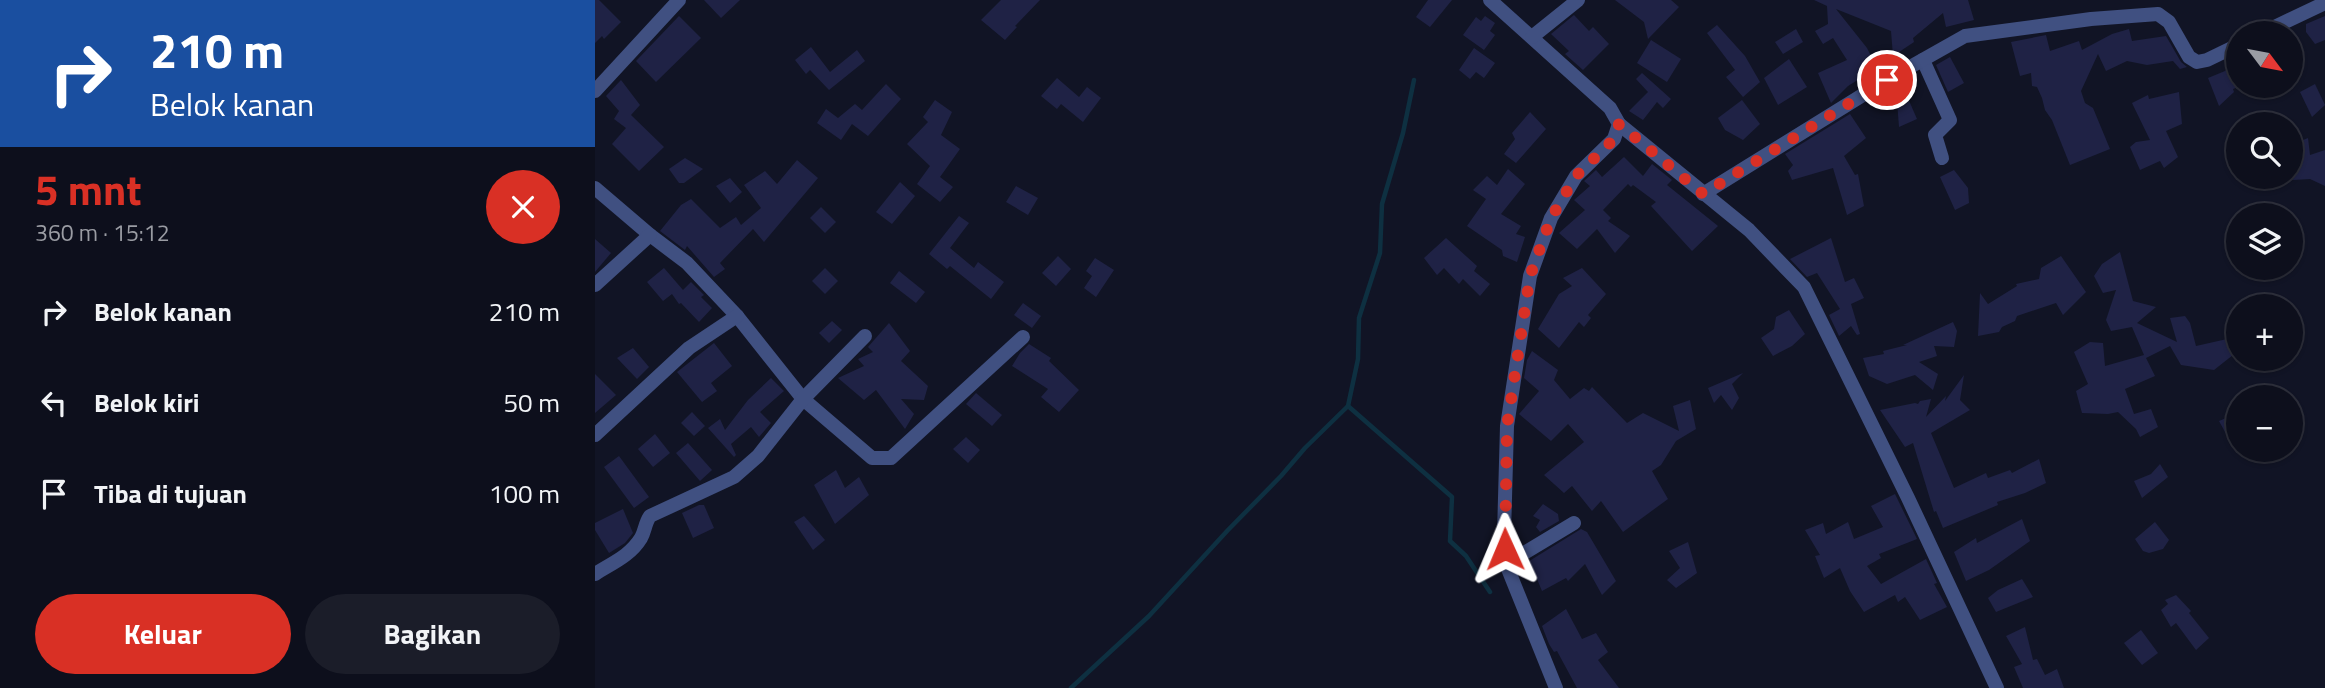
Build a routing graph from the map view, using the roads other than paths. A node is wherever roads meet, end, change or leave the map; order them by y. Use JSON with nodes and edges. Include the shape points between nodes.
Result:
{"nodes":[{"id":1,"x":679,"y":0,"type":"edge"},
{"id":2,"x":1490,"y":0,"type":"edge"},
{"id":3,"x":1578,"y":0,"type":"edge"},
{"id":4,"x":2325,"y":3,"type":"edge"},
{"id":5,"x":2287,"y":21,"type":"edge"},
{"id":6,"x":1532,"y":37,"type":"junction"},
{"id":7,"x":2226,"y":51,"type":"edge"},
{"id":8,"x":1923,"y":60,"type":"junction"},
{"id":9,"x":595,"y":91,"type":"edge"},
{"id":10,"x":1619,"y":124,"type":"junction"},
{"id":11,"x":1943,"y":158,"type":"dead end"},
{"id":12,"x":595,"y":188,"type":"edge"},
{"id":13,"x":1703,"y":194,"type":"junction"},
{"id":14,"x":650,"y":235,"type":"junction"},
{"id":15,"x":595,"y":285,"type":"edge"},
{"id":16,"x":737,"y":316,"type":"junction"},
{"id":17,"x":865,"y":337,"type":"dead end"},
{"id":18,"x":1023,"y":337,"type":"dead end"},
{"id":19,"x":803,"y":399,"type":"junction"},
{"id":20,"x":595,"y":435,"type":"edge"},
{"id":21,"x":1573,"y":523,"type":"dead end"},
{"id":22,"x":1506,"y":564,"type":"junction"},
{"id":23,"x":595,"y":574,"type":"edge"},
{"id":24,"x":1556,"y":688,"type":"edge"},
{"id":25,"x":1997,"y":688,"type":"edge"}],
"edges":[{"from":1,"to":9,"type":"street"},
{"from":2,"to":6,"type":"street"},
{"from":3,"to":6,"type":"street"},
{"from":4,"to":5,"type":"street"},
{"from":6,"to":10,"type":"street","via":[[1610,108]]},
{"from":7,"to":8,"type":"street","via":[[2197,62],[2189,57],[2168,22],[2149,14],[1965,36]]},
{"from":8,"to":11,"type":"street","via":[[1949,120],[1935,135]]},
{"from":8,"to":13,"type":"street"},
{"from":10,"to":13,"type":"street"},
{"from":10,"to":22,"type":"street","via":[[1614,139],[1576,176],[1551,218],[1530,276],[1507,426]]},
{"from":12,"to":14,"type":"street"},
{"from":13,"to":25,"type":"street","via":[[1749,230],[1804,287]]},
{"from":14,"to":15,"type":"street"},
{"from":14,"to":16,"type":"street","via":[[687,263]]},
{"from":16,"to":19,"type":"street"},
{"from":16,"to":20,"type":"street","via":[[689,348]]},
{"from":17,"to":19,"type":"street"},
{"from":18,"to":19,"type":"street","via":[[891,458],[866,455]]},
{"from":19,"to":23,"type":"street","via":[[758,456],[734,477],[650,516],[632,550]]},
{"from":21,"to":22,"type":"street"},
{"from":22,"to":24,"type":"street"}]}
